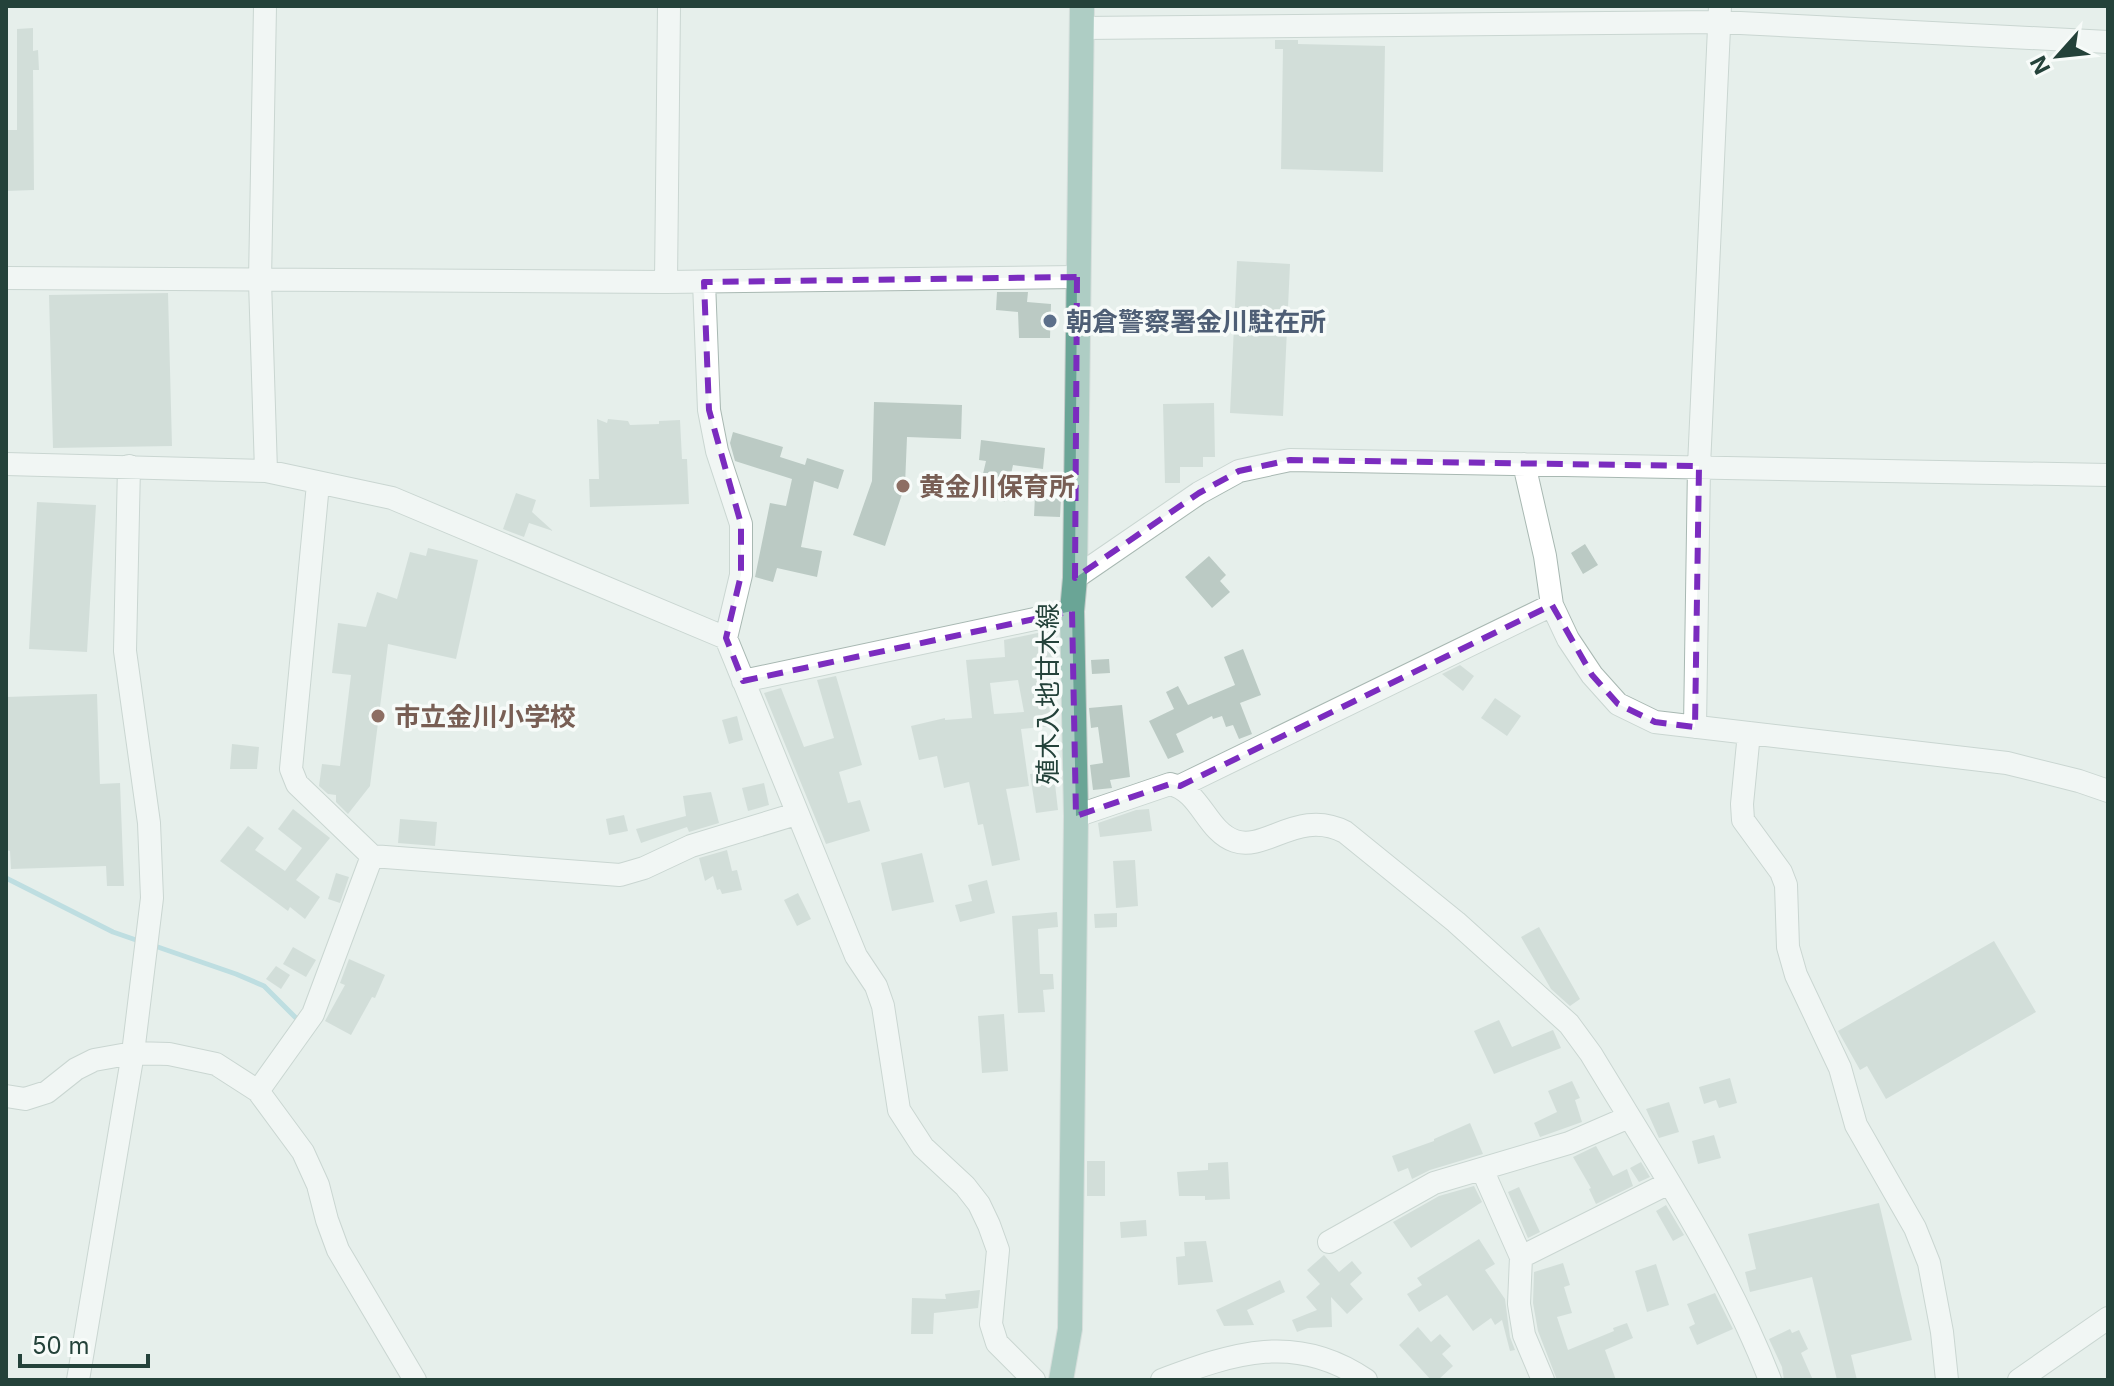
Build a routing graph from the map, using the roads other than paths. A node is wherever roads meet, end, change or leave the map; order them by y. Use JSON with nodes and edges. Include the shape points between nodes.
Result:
{"nodes":[{"id":1,"x":265,"y":6,"type":"edge"},
{"id":2,"x":669,"y":6,"type":"edge"},
{"id":3,"x":1720,"y":14,"type":"edge"},
{"id":4,"x":1082,"y":17,"type":"edge"},
{"id":5,"x":2108,"y":42,"type":"edge"},
{"id":6,"x":1077,"y":277,"type":"junction"},
{"id":7,"x":6,"y":278,"type":"edge"},
{"id":8,"x":260,"y":281,"type":"junction"},
{"id":9,"x":666,"y":282,"type":"junction"},
{"id":10,"x":704,"y":282,"type":"junction"},
{"id":11,"x":6,"y":464,"type":"edge"},
{"id":12,"x":1524,"y":464,"type":"junction"},
{"id":13,"x":129,"y":466,"type":"junction"},
{"id":14,"x":1699,"y":466,"type":"junction"},
{"id":15,"x":266,"y":471,"type":"junction"},
{"id":16,"x":2108,"y":475,"type":"edge"},
{"id":17,"x":318,"y":484,"type":"junction"},
{"id":18,"x":1075,"y":578,"type":"junction"},
{"id":19,"x":1552,"y":605,"type":"junction"},
{"id":20,"x":1072,"y":611,"type":"junction"},
{"id":21,"x":726,"y":638,"type":"junction"},
{"id":22,"x":743,"y":681,"type":"junction"},
{"id":23,"x":1695,"y":727,"type":"junction"},
{"id":24,"x":1749,"y":733,"type":"junction"},
{"id":25,"x":1180,"y":786,"type":"junction"},
{"id":26,"x":2108,"y":791,"type":"edge"},
{"id":27,"x":796,"y":814,"type":"junction"},
{"id":28,"x":1076,"y":816,"type":"junction"},
{"id":29,"x":372,"y":856,"type":"junction"},
{"id":30,"x":134,"y":1042,"type":"junction"},
{"id":31,"x":258,"y":1091,"type":"junction"},
{"id":32,"x":6,"y":1096,"type":"edge"},
{"id":33,"x":1629,"y":1117,"type":"junction"},
{"id":34,"x":1482,"y":1169,"type":"junction"},
{"id":35,"x":1669,"y":1183,"type":"junction"},
{"id":36,"x":1329,"y":1242,"type":"dead end"},
{"id":37,"x":1521,"y":1257,"type":"junction"},
{"id":38,"x":2108,"y":1318,"type":"edge"},
{"id":39,"x":78,"y":1380,"type":"edge"},
{"id":40,"x":415,"y":1380,"type":"edge"},
{"id":41,"x":1034,"y":1380,"type":"edge"},
{"id":42,"x":1061,"y":1380,"type":"edge"},
{"id":43,"x":1162,"y":1380,"type":"edge"},
{"id":44,"x":1366,"y":1380,"type":"edge"},
{"id":45,"x":1543,"y":1380,"type":"edge"},
{"id":46,"x":1770,"y":1380,"type":"edge"},
{"id":47,"x":1947,"y":1380,"type":"edge"},
{"id":48,"x":2019,"y":1380,"type":"edge"}],
"edges":[{"from":1,"to":8,"type":"street"},
{"from":2,"to":9,"type":"street"},
{"from":3,"to":4,"type":"street"},
{"from":3,"to":5,"type":"street"},
{"from":3,"to":14,"type":"street"},
{"from":4,"to":6,"type":"main road","name":"殖木入地甘木線"},
{"from":6,"to":10,"type":"street"},
{"from":6,"to":18,"type":"main road","name":"殖木入地甘木線"},
{"from":7,"to":8,"type":"street"},
{"from":8,"to":9,"type":"street"},
{"from":8,"to":15,"type":"street"},
{"from":9,"to":10,"type":"street"},
{"from":10,"to":21,"type":"street","via":[[709,410],[741,524],[741,575]]},
{"from":11,"to":13,"type":"street"},
{"from":12,"to":14,"type":"street"},
{"from":12,"to":18,"type":"street","via":[[1290,460],[1239,471]]},
{"from":12,"to":19,"type":"street"},
{"from":13,"to":15,"type":"street"},
{"from":13,"to":30,"type":"street","via":[[125,651],[149,823],[152,898]]},
{"from":14,"to":16,"type":"street"},
{"from":14,"to":23,"type":"street"},
{"from":15,"to":17,"type":"street"},
{"from":17,"to":21,"type":"street","via":[[392,498]]},
{"from":17,"to":29,"type":"street","via":[[291,769],[297,784]]},
{"from":18,"to":20,"type":"main road","name":"殖木入地甘木線"},
{"from":19,"to":23,"type":"street","via":[[1592,675],[1618,704],[1655,722]]},
{"from":19,"to":25,"type":"street"},
{"from":20,"to":22,"type":"street"},
{"from":20,"to":28,"type":"main road","name":"殖木入地甘木線"},
{"from":21,"to":22,"type":"street"},
{"from":22,"to":27,"type":"street"},
{"from":23,"to":24,"type":"street"},
{"from":24,"to":26,"type":"street","via":[[2007,763]]},
{"from":24,"to":47,"type":"street","via":[[1743,820],[1781,872],[1796,975],[1840,1068],[1856,1125],[1929,1263]]},
{"from":25,"to":28,"type":"street","via":[[1170,784]]},
{"from":25,"to":33,"type":"street","via":[[1237,843],[1312,824],[1345,832],[1569,1024]]},
{"from":27,"to":29,"type":"street","via":[[691,846],[620,875]]},
{"from":27,"to":41,"type":"street","via":[[856,956],[880,996],[906,1125],[965,1186],[989,1225],[998,1250],[993,1335]]},
{"from":28,"to":42,"type":"main road","name":"殖木入地甘木線","via":[[1070,1329]]},
{"from":29,"to":31,"type":"street","via":[[313,1014]]},
{"from":30,"to":31,"type":"street","via":[[216,1064]]},
{"from":30,"to":32,"type":"street","via":[[76,1069],[47,1092],[25,1099]]},
{"from":30,"to":39,"type":"street"},
{"from":31,"to":40,"type":"street","via":[[303,1152],[338,1250]]},
{"from":33,"to":34,"type":"street","via":[[1569,1143]]},
{"from":33,"to":35,"type":"street"},
{"from":34,"to":36,"type":"street","via":[[1434,1183]]},
{"from":34,"to":37,"type":"street"},
{"from":35,"to":37,"type":"street"},
{"from":35,"to":46,"type":"street","via":[[1711,1253]]},
{"from":37,"to":45,"type":"street","via":[[1524,1335]]},
{"from":38,"to":48,"type":"street"},
{"from":43,"to":44,"type":"street","via":[[1258,1351],[1301,1352],[1347,1367]]}]}
